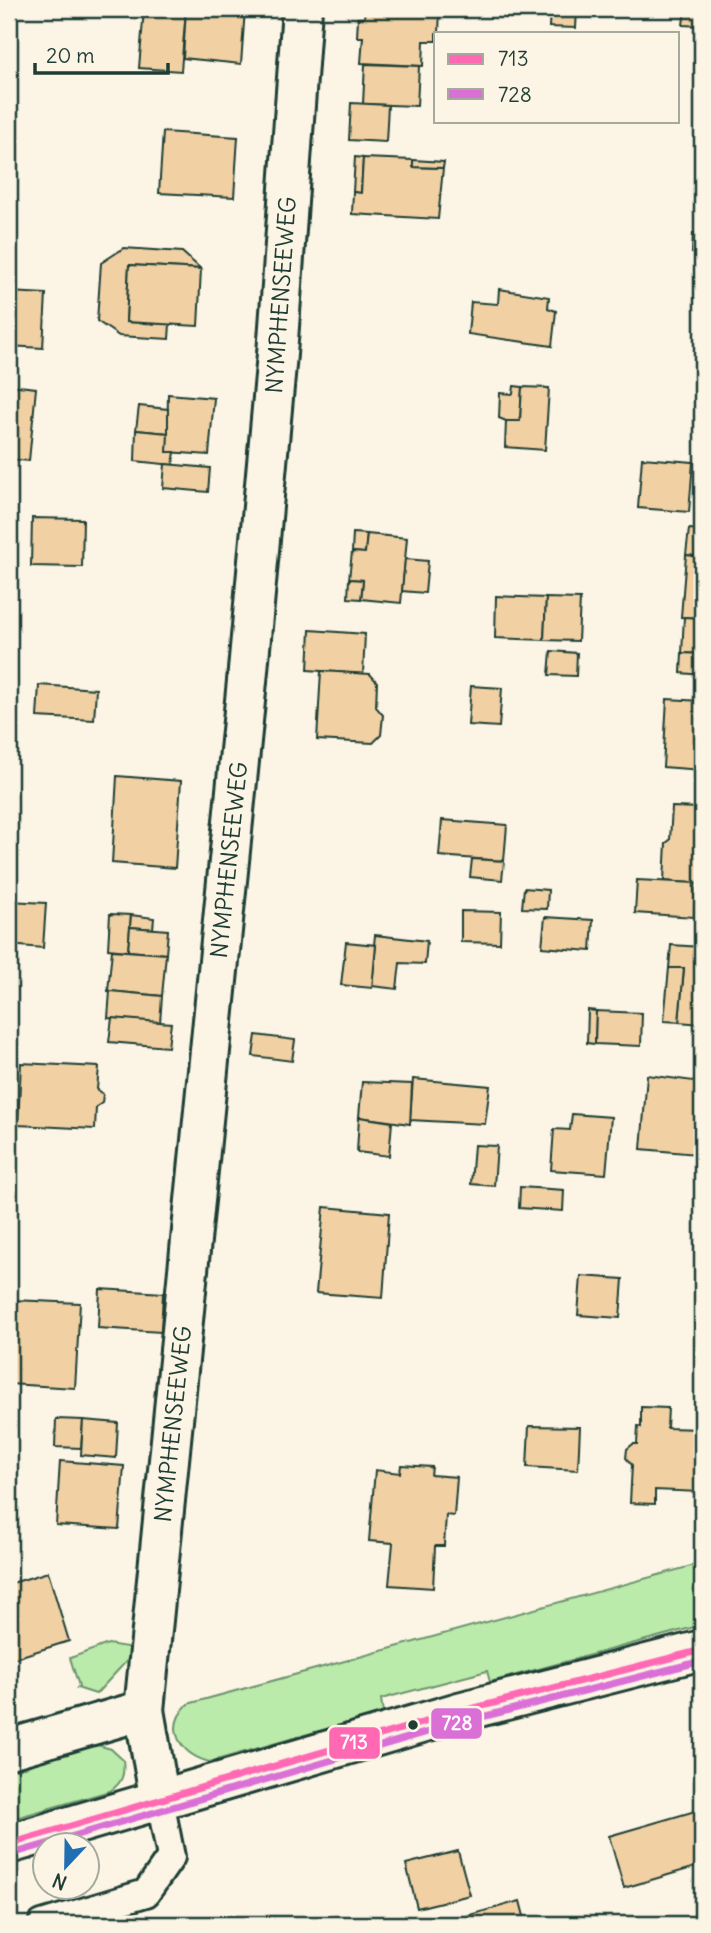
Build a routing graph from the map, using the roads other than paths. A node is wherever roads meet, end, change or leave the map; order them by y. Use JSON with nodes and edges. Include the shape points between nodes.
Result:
{"nodes":[{"id":1,"x":302,"y":9,"type":"edge"},
{"id":2,"x":702,"y":1650,"type":"edge"},
{"id":3,"x":144,"y":1710,"type":"junction"},
{"id":4,"x":9,"y":1749,"type":"edge"},
{"id":5,"x":160,"y":1801,"type":"junction"},
{"id":6,"x":9,"y":1844,"type":"edge"},
{"id":7,"x":42,"y":1924,"type":"edge"}],
"edges":[{"from":1,"to":3,"type":"street","name":"NYMPHENSEEWEG","via":[[247,681]]},
{"from":2,"to":5,"type":"street","via":[[459,1712]]},
{"from":3,"to":4,"type":"street"},
{"from":3,"to":5,"type":"street","name":"NYMPHENSEEWEG"},
{"from":5,"to":6,"type":"street"},
{"from":5,"to":7,"type":"lane","via":[[171,1857],[146,1893]]}]}
